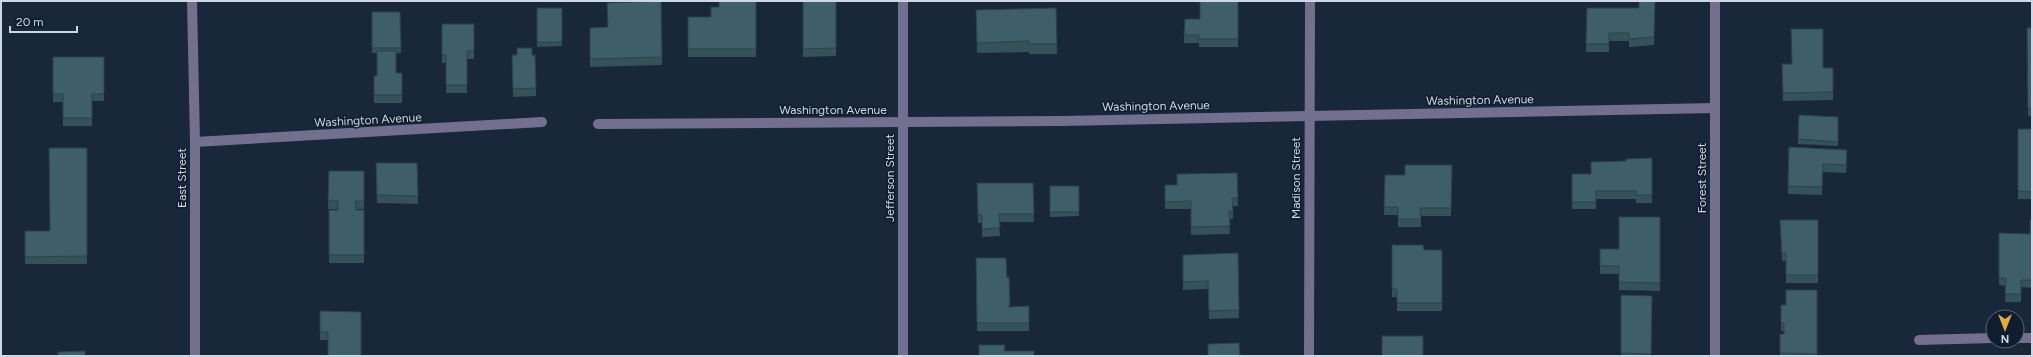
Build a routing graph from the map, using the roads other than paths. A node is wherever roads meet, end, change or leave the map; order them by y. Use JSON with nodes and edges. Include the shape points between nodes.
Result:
{"nodes":[{"id":1,"x":192,"y":1,"type":"edge"},
{"id":2,"x":903,"y":1,"type":"edge"},
{"id":3,"x":1310,"y":1,"type":"edge"},
{"id":4,"x":1715,"y":1,"type":"edge"},
{"id":5,"x":1715,"y":108,"type":"junction"},
{"id":6,"x":1310,"y":117,"type":"junction"},
{"id":7,"x":542,"y":122,"type":"dead end"},
{"id":8,"x":903,"y":123,"type":"junction"},
{"id":9,"x":598,"y":124,"type":"dead end"},
{"id":10,"x":195,"y":142,"type":"junction"},
{"id":11,"x":1985,"y":338,"type":"edge"},
{"id":12,"x":1919,"y":340,"type":"dead end"},
{"id":13,"x":195,"y":356,"type":"edge"},
{"id":14,"x":903,"y":356,"type":"edge"},
{"id":15,"x":1309,"y":356,"type":"edge"},
{"id":16,"x":1715,"y":356,"type":"edge"}],
"edges":[{"from":1,"to":10,"type":"street","name":"East Street"},
{"from":2,"to":8,"type":"street","name":"Jefferson Street"},
{"from":3,"to":6,"type":"street","name":"Madison Street"},
{"from":4,"to":5,"type":"street","name":"Forest Street"},
{"from":5,"to":6,"type":"street","name":"Washington Avenue"},
{"from":5,"to":16,"type":"street","name":"Forest Street"},
{"from":6,"to":8,"type":"street","name":"Washington Avenue"},
{"from":6,"to":15,"type":"street","name":"Madison Street"},
{"from":7,"to":10,"type":"street","name":"Washington Avenue"},
{"from":8,"to":9,"type":"street","name":"Washington Avenue"},
{"from":8,"to":14,"type":"street","name":"Jefferson Street"},
{"from":10,"to":13,"type":"street","name":"East Street"},
{"from":11,"to":12,"type":"street"}]}
